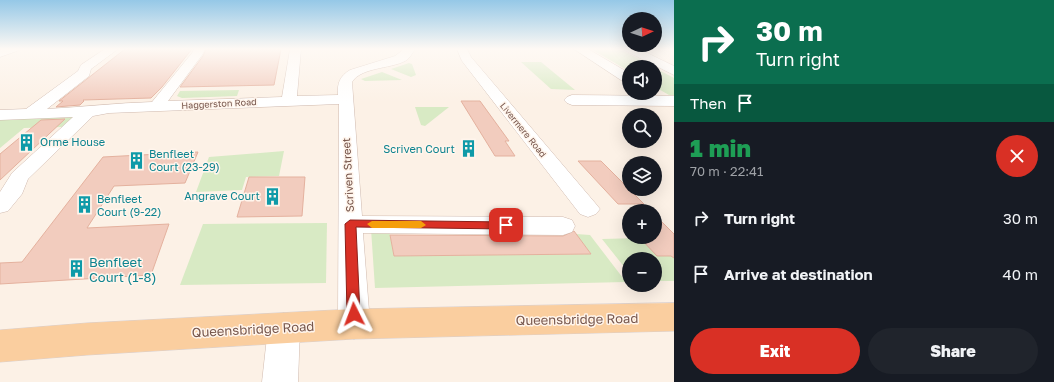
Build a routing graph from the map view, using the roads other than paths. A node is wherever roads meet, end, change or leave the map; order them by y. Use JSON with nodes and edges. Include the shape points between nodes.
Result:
{"nodes":[{"id":1,"x":86,"y":67,"type":"edge"},
{"id":2,"x":188,"y":67,"type":"edge"},
{"id":3,"x":293,"y":67,"type":"edge"},
{"id":4,"x":371,"y":67,"type":"edge"},
{"id":5,"x":473,"y":67,"type":"edge"},
{"id":6,"x":609,"y":67,"type":"edge"},
{"id":7,"x":622,"y":75,"type":"edge"},
{"id":8,"x":346,"y":99,"type":"junction"},
{"id":9,"x":289,"y":100,"type":"junction"},
{"id":10,"x":572,"y":100,"type":"dead end"},
{"id":11,"x":666,"y":100,"type":"edge"},
{"id":12,"x":156,"y":106,"type":"junction"},
{"id":13,"x":88,"y":112,"type":"junction"},
{"id":14,"x":30,"y":114,"type":"junction"},
{"id":15,"x":0,"y":115,"type":"edge"},
{"id":16,"x":4,"y":198,"type":"edge"},
{"id":17,"x":588,"y":209,"type":"dead end"},
{"id":18,"x":350,"y":224,"type":"junction"},
{"id":19,"x":563,"y":226,"type":"dead end"},
{"id":20,"x":674,"y":317,"type":"edge"},
{"id":21,"x":354,"y":324,"type":"junction"},
{"id":22,"x":284,"y":328,"type":"junction"},
{"id":23,"x":0,"y":346,"type":"edge"},
{"id":24,"x":280,"y":382,"type":"edge"}],
"edges":[{"from":1,"to":14,"type":"street","via":[[84,72]]},
{"from":2,"to":12,"type":"street"},
{"from":3,"to":9,"type":"street"},
{"from":4,"to":8,"type":"street","via":[[346,78]]},
{"from":5,"to":17,"type":"street","name":"Livermere Road"},
{"from":6,"to":7,"type":"street"},
{"from":8,"to":9,"type":"street","name":"Haggerston Road"},
{"from":8,"to":18,"type":"street","name":"Scriven Street"},
{"from":9,"to":12,"type":"street","name":"Haggerston Road"},
{"from":10,"to":11,"type":"street"},
{"from":12,"to":13,"type":"street","name":"Haggerston Road","via":[[109,108]]},
{"from":13,"to":14,"type":"street","name":"Haggerston Road"},
{"from":13,"to":16,"type":"street","via":[[19,177]]},
{"from":14,"to":15,"type":"street","name":"Haggerston Road"},
{"from":18,"to":19,"type":"street"},
{"from":18,"to":21,"type":"street","name":"Scriven Street"},
{"from":20,"to":21,"type":"main road","name":"Queensbridge Road"},
{"from":21,"to":22,"type":"main road","name":"Queensbridge Road"},
{"from":22,"to":23,"type":"main road","name":"Queensbridge Road"},
{"from":22,"to":24,"type":"street"}]}
